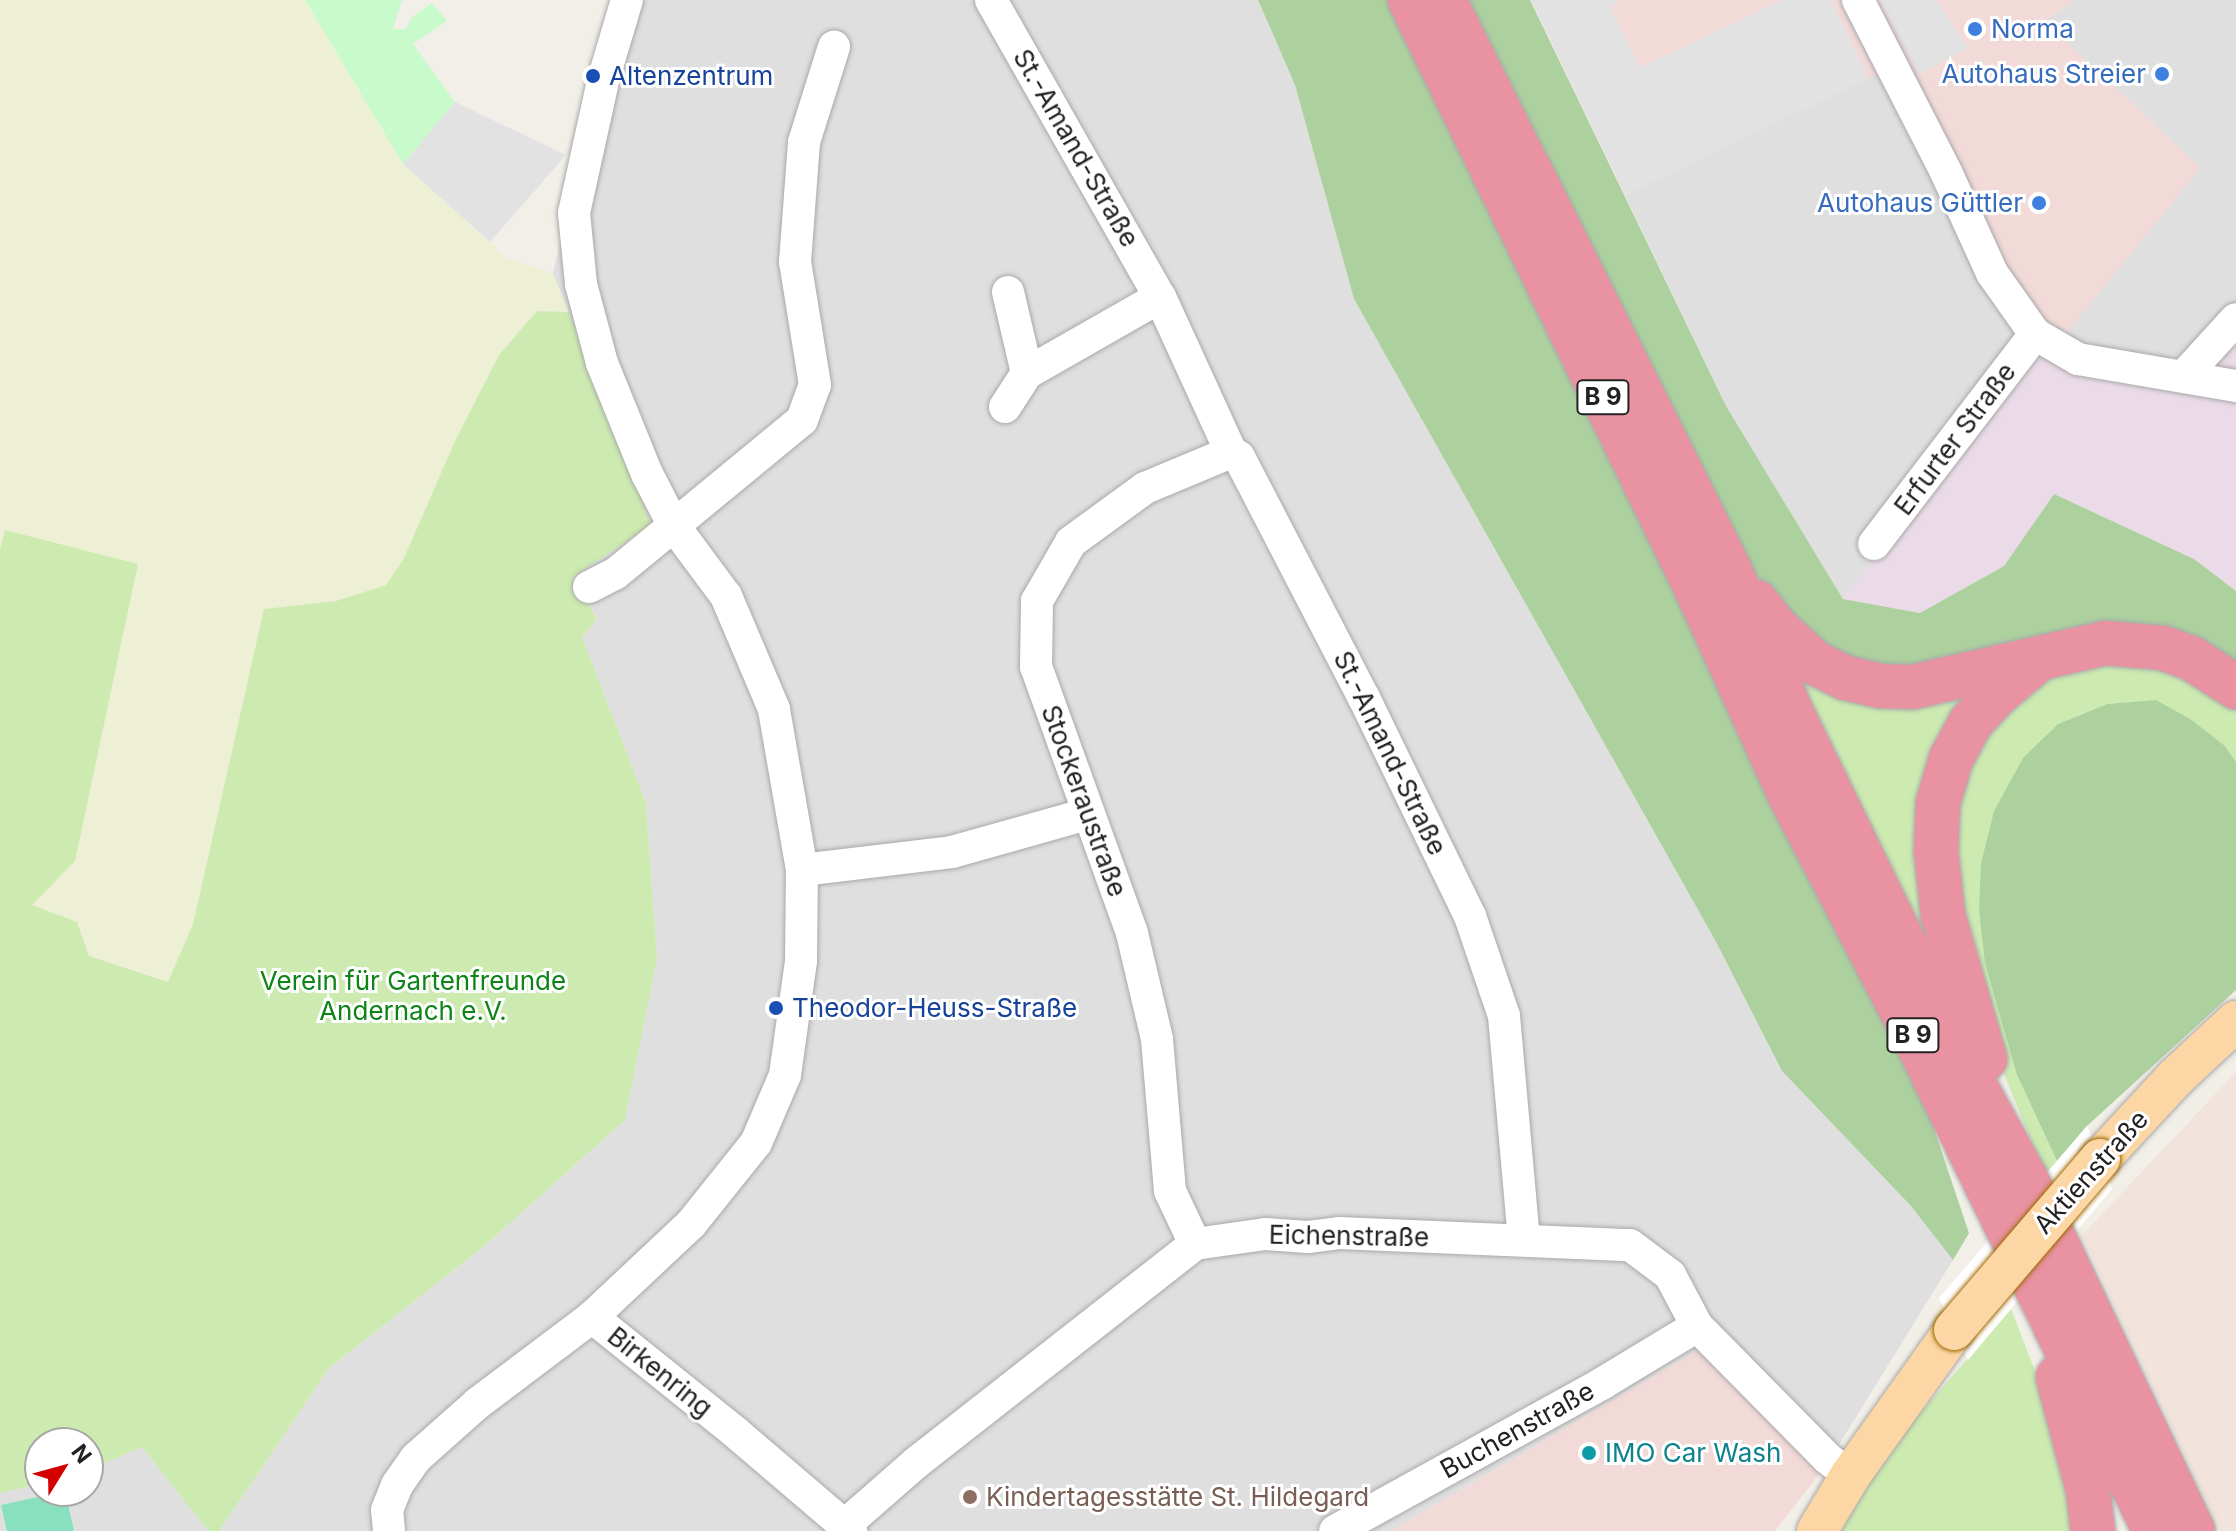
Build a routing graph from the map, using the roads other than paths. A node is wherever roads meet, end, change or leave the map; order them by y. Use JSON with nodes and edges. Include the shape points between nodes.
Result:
{"nodes":[{"id":1,"x":627,"y":0,"type":"edge"},
{"id":2,"x":991,"y":0,"type":"edge"},
{"id":3,"x":1410,"y":0,"type":"edge"},
{"id":4,"x":1444,"y":0,"type":"edge"},
{"id":5,"x":1858,"y":0,"type":"edge"},
{"id":6,"x":834,"y":47,"type":"dead end"},
{"id":7,"x":1008,"y":292,"type":"dead end"},
{"id":8,"x":1160,"y":297,"type":"junction"},
{"id":9,"x":2236,"y":319,"type":"edge"},
{"id":10,"x":2035,"y":334,"type":"junction"},
{"id":11,"x":1027,"y":373,"type":"junction"},
{"id":12,"x":2184,"y":376,"type":"junction"},
{"id":13,"x":2236,"y":386,"type":"edge"},
{"id":14,"x":1005,"y":407,"type":"dead end"},
{"id":15,"x":1231,"y":452,"type":"junction"},
{"id":16,"x":674,"y":526,"type":"junction"},
{"id":17,"x":1874,"y":544,"type":"dead end"},
{"id":18,"x":1729,"y":569,"type":"junction"},
{"id":19,"x":589,"y":587,"type":"dead end"},
{"id":20,"x":2038,"y":660,"type":"junction"},
{"id":21,"x":2236,"y":687,"type":"edge"},
{"id":22,"x":1087,"y":814,"type":"junction"},
{"id":23,"x":802,"y":870,"type":"junction"},
{"id":24,"x":2236,"y":1021,"type":"edge"},
{"id":25,"x":2025,"y":1177,"type":"junction"},
{"id":26,"x":1524,"y":1240,"type":"junction"},
{"id":27,"x":1195,"y":1244,"type":"junction"},
{"id":28,"x":2031,"y":1275,"type":"junction"},
{"id":29,"x":592,"y":1317,"type":"junction"},
{"id":30,"x":1697,"y":1326,"type":"junction"},
{"id":31,"x":1850,"y":1476,"type":"junction"},
{"id":32,"x":847,"y":1529,"type":"edge"},
{"id":33,"x":389,"y":1531,"type":"edge"},
{"id":34,"x":1335,"y":1531,"type":"edge"},
{"id":35,"x":1817,"y":1531,"type":"edge"},
{"id":36,"x":2093,"y":1531,"type":"edge"},
{"id":37,"x":2155,"y":1531,"type":"edge"},
{"id":38,"x":2193,"y":1531,"type":"edge"}],
"edges":[{"from":1,"to":16,"type":"street","via":[[574,213],[581,284],[602,363]]},
{"from":2,"to":8,"type":"street","name":"St.-Amand-Straße"},
{"from":3,"to":28,"type":"highway","number":"B 9","via":[[1694,583],[1791,797]]},
{"from":4,"to":18,"type":"highway","number":"B 9"},
{"from":5,"to":10,"type":"street","via":[[1992,273]]},
{"from":6,"to":16,"type":"street","via":[[804,142],[795,262],[815,385],[802,420]]},
{"from":7,"to":11,"type":"street"},
{"from":8,"to":11,"type":"street"},
{"from":8,"to":15,"type":"street","name":"St.-Amand-Straße"},
{"from":9,"to":12,"type":"street"},
{"from":10,"to":12,"type":"street","via":[[2078,359]]},
{"from":10,"to":17,"type":"street","name":"Erfurter Straße"},
{"from":11,"to":14,"type":"street"},
{"from":12,"to":13,"type":"street"},
{"from":15,"to":22,"type":"street","name":"Stockeraustraße","via":[[1145,488],[1071,542],[1037,601],[1036,667]]},
{"from":15,"to":26,"type":"street","name":"St.-Amand-Straße","via":[[1239,457],[1349,669],[1470,916],[1504,1016]]},
{"from":16,"to":19,"type":"street","via":[[615,574]]},
{"from":16,"to":23,"type":"street","via":[[726,596],[774,709]]},
{"from":18,"to":20,"type":"highway","via":[[1777,629],[1815,663],[1846,678],[1912,687]]},
{"from":18,"to":25,"type":"highway","number":"B 9","via":[[1960,1059]]},
{"from":20,"to":21,"type":"highway","via":[[2070,649],[2135,644],[2191,658]]},
{"from":20,"to":25,"type":"highway","via":[[1971,722],[1951,759],[1938,803],[1936,852],[1943,915],[1961,986]]},
{"from":22,"to":23,"type":"street","via":[[952,852]]},
{"from":22,"to":27,"type":"street","name":"Stockeraustraße","via":[[1132,933],[1157,1039],[1170,1191]]},
{"from":23,"to":29,"type":"street","via":[[801,961],[785,1075],[756,1143],[691,1224]]},
{"from":24,"to":31,"type":"main road","name":"Aktienstraße","bridge":true,"via":[[2100,1159],[1954,1330]]},
{"from":25,"to":38,"type":"highway","number":"B 9"},
{"from":26,"to":27,"type":"street","name":"Eichenstraße","via":[[1265,1234]]},
{"from":26,"to":30,"type":"street","name":"Eichenstraße","via":[[1630,1245],[1670,1275]]},
{"from":27,"to":32,"type":"street","name":"Eichenstraße","via":[[917,1462]]},
{"from":28,"to":36,"type":"highway","via":[[2088,1490]]},
{"from":28,"to":37,"type":"highway","number":"B 9"},
{"from":29,"to":32,"type":"street","name":"Birkenring"},
{"from":29,"to":33,"type":"street","name":"Birkenring","via":[[478,1403],[416,1458],[387,1510]]},
{"from":30,"to":31,"type":"street","name":"Eichenstraße"},
{"from":30,"to":34,"type":"street","name":"Buchenstraße"},
{"from":31,"to":35,"type":"main road","name":"Aktienstraße"}]}
